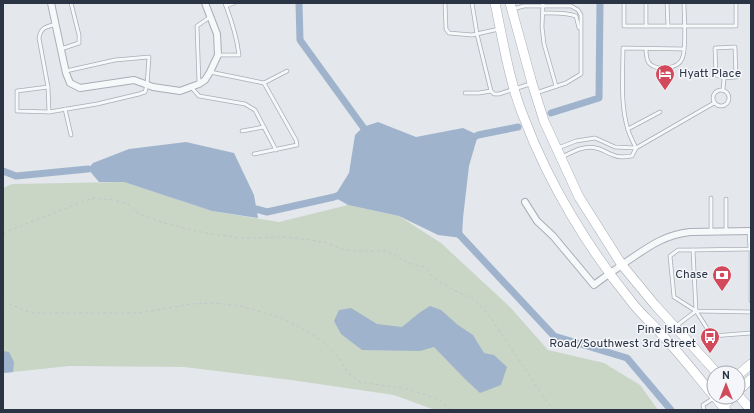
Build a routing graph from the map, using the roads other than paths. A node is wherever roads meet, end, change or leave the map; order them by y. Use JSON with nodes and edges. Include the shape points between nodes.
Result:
{"nodes":[{"id":1,"x":51,"y":3,"type":"edge"},
{"id":2,"x":72,"y":3,"type":"edge"},
{"id":3,"x":204,"y":3,"type":"edge"},
{"id":4,"x":234,"y":3,"type":"edge"},
{"id":5,"x":445,"y":3,"type":"edge"},
{"id":6,"x":472,"y":3,"type":"edge"},
{"id":7,"x":495,"y":3,"type":"edge"},
{"id":8,"x":624,"y":3,"type":"edge"},
{"id":9,"x":646,"y":3,"type":"edge"},
{"id":10,"x":668,"y":3,"type":"edge"},
{"id":11,"x":684,"y":3,"type":"edge"},
{"id":12,"x":736,"y":3,"type":"edge"},
{"id":13,"x":225,"y":4,"type":"edge"},
{"id":14,"x":543,"y":5,"type":"edge"},
{"id":15,"x":510,"y":6,"type":"edge"},
{"id":16,"x":543,"y":13,"type":"junction"},
{"id":17,"x":210,"y":17,"type":"junction"},
{"id":18,"x":56,"y":24,"type":"junction"},
{"id":19,"x":646,"y":26,"type":"junction"},
{"id":20,"x":668,"y":26,"type":"junction"},
{"id":21,"x":684,"y":26,"type":"junction"},
{"id":22,"x":500,"y":29,"type":"junction"},
{"id":23,"x":581,"y":33,"type":"junction"},
{"id":24,"x":477,"y":34,"type":"junction"},
{"id":25,"x":646,"y":48,"type":"junction"},
{"id":26,"x":684,"y":48,"type":"junction"},
{"id":27,"x":61,"y":49,"type":"junction"},
{"id":28,"x":218,"y":55,"type":"junction"},
{"id":29,"x":66,"y":71,"type":"junction"},
{"id":30,"x":287,"y":71,"type":"dead end"},
{"id":31,"x":210,"y":72,"type":"junction"},
{"id":32,"x":724,"y":78,"type":"junction"},
{"id":33,"x":264,"y":83,"type":"junction"},
{"id":34,"x":532,"y":83,"type":"junction"},
{"id":35,"x":199,"y":84,"type":"junction"},
{"id":36,"x":147,"y":85,"type":"junction"},
{"id":37,"x":556,"y":86,"type":"junction"},
{"id":38,"x":48,"y":87,"type":"junction"},
{"id":39,"x":191,"y":87,"type":"junction"},
{"id":40,"x":514,"y":89,"type":"junction"},
{"id":41,"x":723,"y":90,"type":"junction"},
{"id":42,"x":491,"y":91,"type":"junction"},
{"id":43,"x":535,"y":93,"type":"junction"},
{"id":44,"x":466,"y":94,"type":"dead end"},
{"id":45,"x":714,"y":103,"type":"junction"},
{"id":46,"x":65,"y":110,"type":"junction"},
{"id":47,"x":49,"y":112,"type":"junction"},
{"id":48,"x":660,"y":112,"type":"dead end"},
{"id":49,"x":264,"y":127,"type":"junction"},
{"id":50,"x":628,"y":129,"type":"junction"},
{"id":51,"x":242,"y":131,"type":"dead end"},
{"id":52,"x":71,"y":135,"type":"dead end"},
{"id":53,"x":636,"y":148,"type":"junction"},
{"id":54,"x":276,"y":150,"type":"junction"},
{"id":55,"x":558,"y":153,"type":"junction"},
{"id":56,"x":254,"y":154,"type":"dead end"},
{"id":57,"x":711,"y":198,"type":"dead end"},
{"id":58,"x":726,"y":199,"type":"dead end"},
{"id":59,"x":525,"y":202,"type":"dead end"},
{"id":60,"x":726,"y":231,"type":"junction"},
{"id":61,"x":750,"y":231,"type":"edge"},
{"id":62,"x":712,"y":232,"type":"junction"},
{"id":63,"x":751,"y":249,"type":"edge"},
{"id":64,"x":693,"y":250,"type":"junction"},
{"id":65,"x":622,"y":266,"type":"junction"},
{"id":66,"x":610,"y":274,"type":"junction"},
{"id":67,"x":751,"y":301,"type":"edge"},
{"id":68,"x":696,"y":311,"type":"junction"},
{"id":69,"x":751,"y":312,"type":"edge"},
{"id":70,"x":675,"y":327,"type":"junction"},
{"id":71,"x":751,"y":333,"type":"edge"},
{"id":72,"x":710,"y":365,"type":"edge"},
{"id":73,"x":706,"y":386,"type":"edge"}],
"edges":[{"from":1,"to":18,"type":"street"},
{"from":2,"to":27,"type":"lane","via":[[79,36],[78,43]]},
{"from":3,"to":17,"type":"street"},
{"from":4,"to":13,"type":"lane"},
{"from":5,"to":24,"type":"lane","via":[[446,29],[449,33]]},
{"from":6,"to":24,"type":"lane"},
{"from":7,"to":22,"type":"main road"},
{"from":8,"to":19,"type":"lane","via":[[624,26]]},
{"from":9,"to":19,"type":"lane"},
{"from":10,"to":20,"type":"lane"},
{"from":11,"to":21,"type":"lane"},
{"from":12,"to":21,"type":"lane","via":[[736,26]]},
{"from":13,"to":28,"type":"lane","via":[[239,55]]},
{"from":14,"to":15,"type":"lane"},
{"from":14,"to":16,"type":"lane"},
{"from":14,"to":23,"type":"lane","via":[[571,6],[578,10],[581,14]]},
{"from":15,"to":34,"type":"main road"},
{"from":16,"to":23,"type":"lane","via":[[576,16]]},
{"from":16,"to":37,"type":"lane","via":[[544,44]]},
{"from":17,"to":28,"type":"street","via":[[216,34]]},
{"from":17,"to":35,"type":"lane","via":[[197,26]]},
{"from":18,"to":27,"type":"street"},
{"from":18,"to":38,"type":"lane","via":[[44,27],[39,38]]},
{"from":19,"to":20,"type":"lane"},
{"from":20,"to":21,"type":"lane"},
{"from":21,"to":26,"type":"lane"},
{"from":22,"to":24,"type":"lane"},
{"from":22,"to":40,"type":"main road"},
{"from":23,"to":37,"type":"lane","via":[[581,74]]},
{"from":24,"to":42,"type":"lane"},
{"from":25,"to":26,"type":"lane"},
{"from":25,"to":26,"type":"lane","via":[[648,62],[660,68],[679,64],[683,58]]},
{"from":25,"to":50,"type":"lane","via":[[623,48],[623,106]]},
{"from":27,"to":29,"type":"street"},
{"from":28,"to":31,"type":"street"},
{"from":29,"to":36,"type":"street","via":[[70,83],[80,88],[134,80]]},
{"from":29,"to":36,"type":"lane","via":[[115,60],[149,57]]},
{"from":30,"to":33,"type":"lane"},
{"from":31,"to":33,"type":"lane"},
{"from":31,"to":35,"type":"street"},
{"from":32,"to":32,"type":"lane","via":[[736,77],[735,47],[715,48],[716,75]]},
{"from":32,"to":41,"type":"lane"},
{"from":33,"to":54,"type":"lane","via":[[297,145]]},
{"from":34,"to":40,"type":"lane"},
{"from":34,"to":43,"type":"main road"},
{"from":35,"to":39,"type":"street"},
{"from":36,"to":39,"type":"street","via":[[180,91]]},
{"from":36,"to":46,"type":"lane","via":[[145,92],[139,94]]},
{"from":37,"to":43,"type":"lane"},
{"from":38,"to":47,"type":"lane"},
{"from":38,"to":47,"type":"lane","via":[[17,91],[17,111]]},
{"from":39,"to":49,"type":"lane","via":[[199,96],[245,104],[255,110]]},
{"from":40,"to":42,"type":"lane","via":[[499,94]]},
{"from":40,"to":66,"type":"main road","via":[[538,152],[557,189]]},
{"from":41,"to":45,"type":"lane","via":[[718,90],[714,94]]},
{"from":41,"to":45,"type":"lane","via":[[730,96],[730,101],[722,107]]},
{"from":42,"to":44,"type":"lane"},
{"from":43,"to":55,"type":"main road"},
{"from":45,"to":53,"type":"lane"},
{"from":46,"to":47,"type":"lane"},
{"from":46,"to":52,"type":"lane"},
{"from":48,"to":50,"type":"lane"},
{"from":49,"to":51,"type":"lane"},
{"from":49,"to":54,"type":"lane"},
{"from":50,"to":53,"type":"lane"},
{"from":53,"to":55,"type":"lane","via":[[616,147],[595,138],[576,141]]},
{"from":53,"to":55,"type":"lane","via":[[632,156],[623,157],[595,147]]},
{"from":54,"to":56,"type":"lane"},
{"from":55,"to":65,"type":"main road","via":[[579,197]]},
{"from":57,"to":62,"type":"lane"},
{"from":58,"to":60,"type":"lane"},
{"from":59,"to":66,"type":"street","via":[[537,221],[553,236],[594,286]]},
{"from":60,"to":61,"type":"street"},
{"from":60,"to":62,"type":"street"},
{"from":61,"to":63,"type":"lane"},
{"from":62,"to":65,"type":"street","via":[[680,233],[671,236],[654,243]]},
{"from":63,"to":64,"type":"lane"},
{"from":63,"to":67,"type":"lane"},
{"from":64,"to":68,"type":"lane"},
{"from":64,"to":68,"type":"lane","via":[[678,250],[670,256],[674,297]]},
{"from":65,"to":66,"type":"street"},
{"from":65,"to":70,"type":"main road"},
{"from":66,"to":73,"type":"main road"},
{"from":68,"to":69,"type":"lane"},
{"from":68,"to":70,"type":"lane"},
{"from":68,"to":71,"type":"lane","via":[[712,336]]},
{"from":70,"to":72,"type":"main road"}]}
